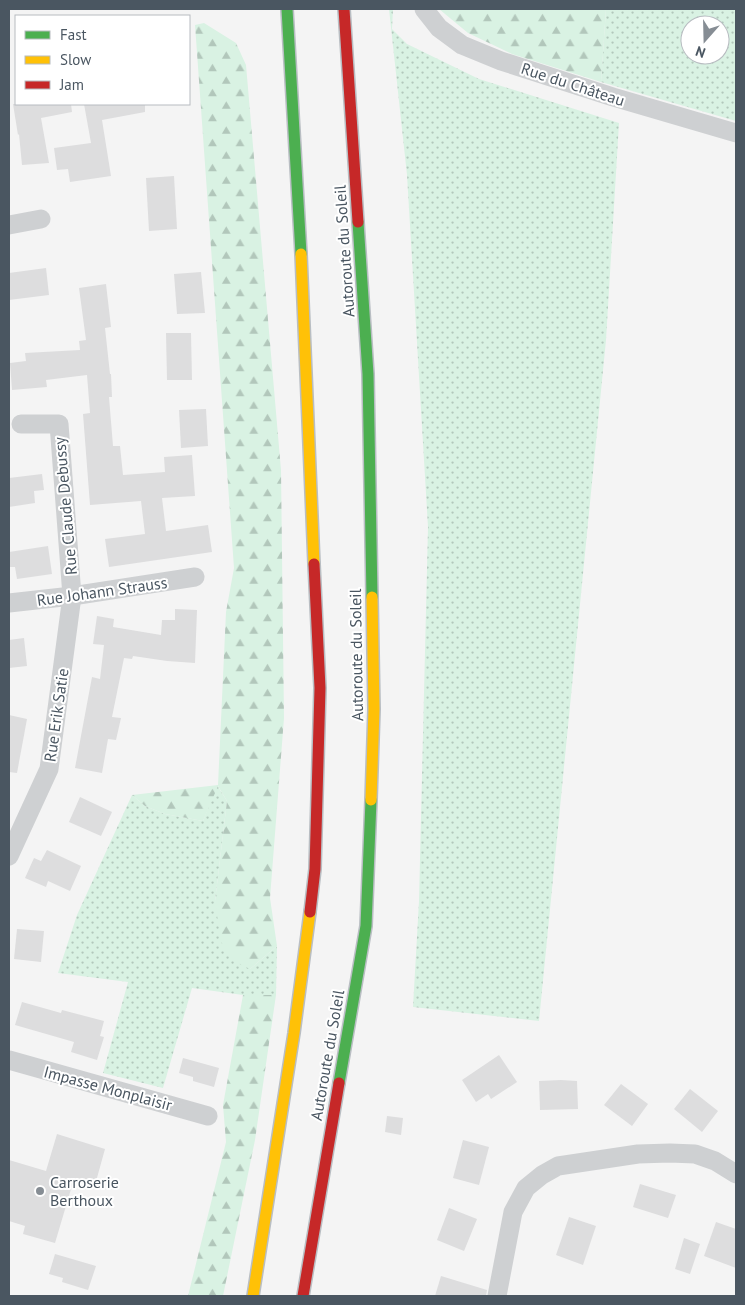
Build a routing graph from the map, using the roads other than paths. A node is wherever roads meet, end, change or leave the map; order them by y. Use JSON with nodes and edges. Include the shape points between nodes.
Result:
{"nodes":[{"id":1,"x":286,"y":9,"type":"edge"},
{"id":2,"x":344,"y":9,"type":"edge"},
{"id":3,"x":424,"y":9,"type":"edge"},
{"id":4,"x":736,"y":133,"type":"edge"},
{"id":5,"x":41,"y":219,"type":"dead end"},
{"id":6,"x":9,"y":225,"type":"edge"},
{"id":7,"x":21,"y":424,"type":"dead end"},
{"id":8,"x":195,"y":577,"type":"dead end"},
{"id":9,"x":72,"y":596,"type":"junction"},
{"id":10,"x":9,"y":603,"type":"edge"},
{"id":11,"x":9,"y":856,"type":"edge"},
{"id":12,"x":9,"y":1060,"type":"edge"},
{"id":13,"x":208,"y":1116,"type":"dead end"},
{"id":14,"x":736,"y":1174,"type":"edge"},
{"id":15,"x":253,"y":1296,"type":"edge"},
{"id":16,"x":303,"y":1296,"type":"edge"},
{"id":17,"x":497,"y":1296,"type":"edge"}],
"edges":[{"from":1,"to":15,"type":"highway","via":[[320,688],[316,869]]},
{"from":2,"to":16,"type":"highway","name":"Autoroute du Soleil","via":[[368,374],[374,709],[366,926]]},
{"from":3,"to":4,"type":"street","name":"Rue du Château","via":[[439,28],[462,45],[501,61],[613,98]]},
{"from":5,"to":6,"type":"street"},
{"from":7,"to":9,"type":"street","name":"Rue Claude Debussy","via":[[58,424]]},
{"from":8,"to":9,"type":"street","name":"Rue Johann Strauss"},
{"from":9,"to":10,"type":"street","name":"Rue Johann Strauss"},
{"from":9,"to":11,"type":"street","name":"Rue Erik Satie","via":[[49,769]]},
{"from":12,"to":13,"type":"street","name":"Impasse Monplaisir"},
{"from":14,"to":17,"type":"street","via":[[695,1154],[670,1153],[638,1154],[558,1166],[550,1170],[526,1188],[513,1212]]}]}
